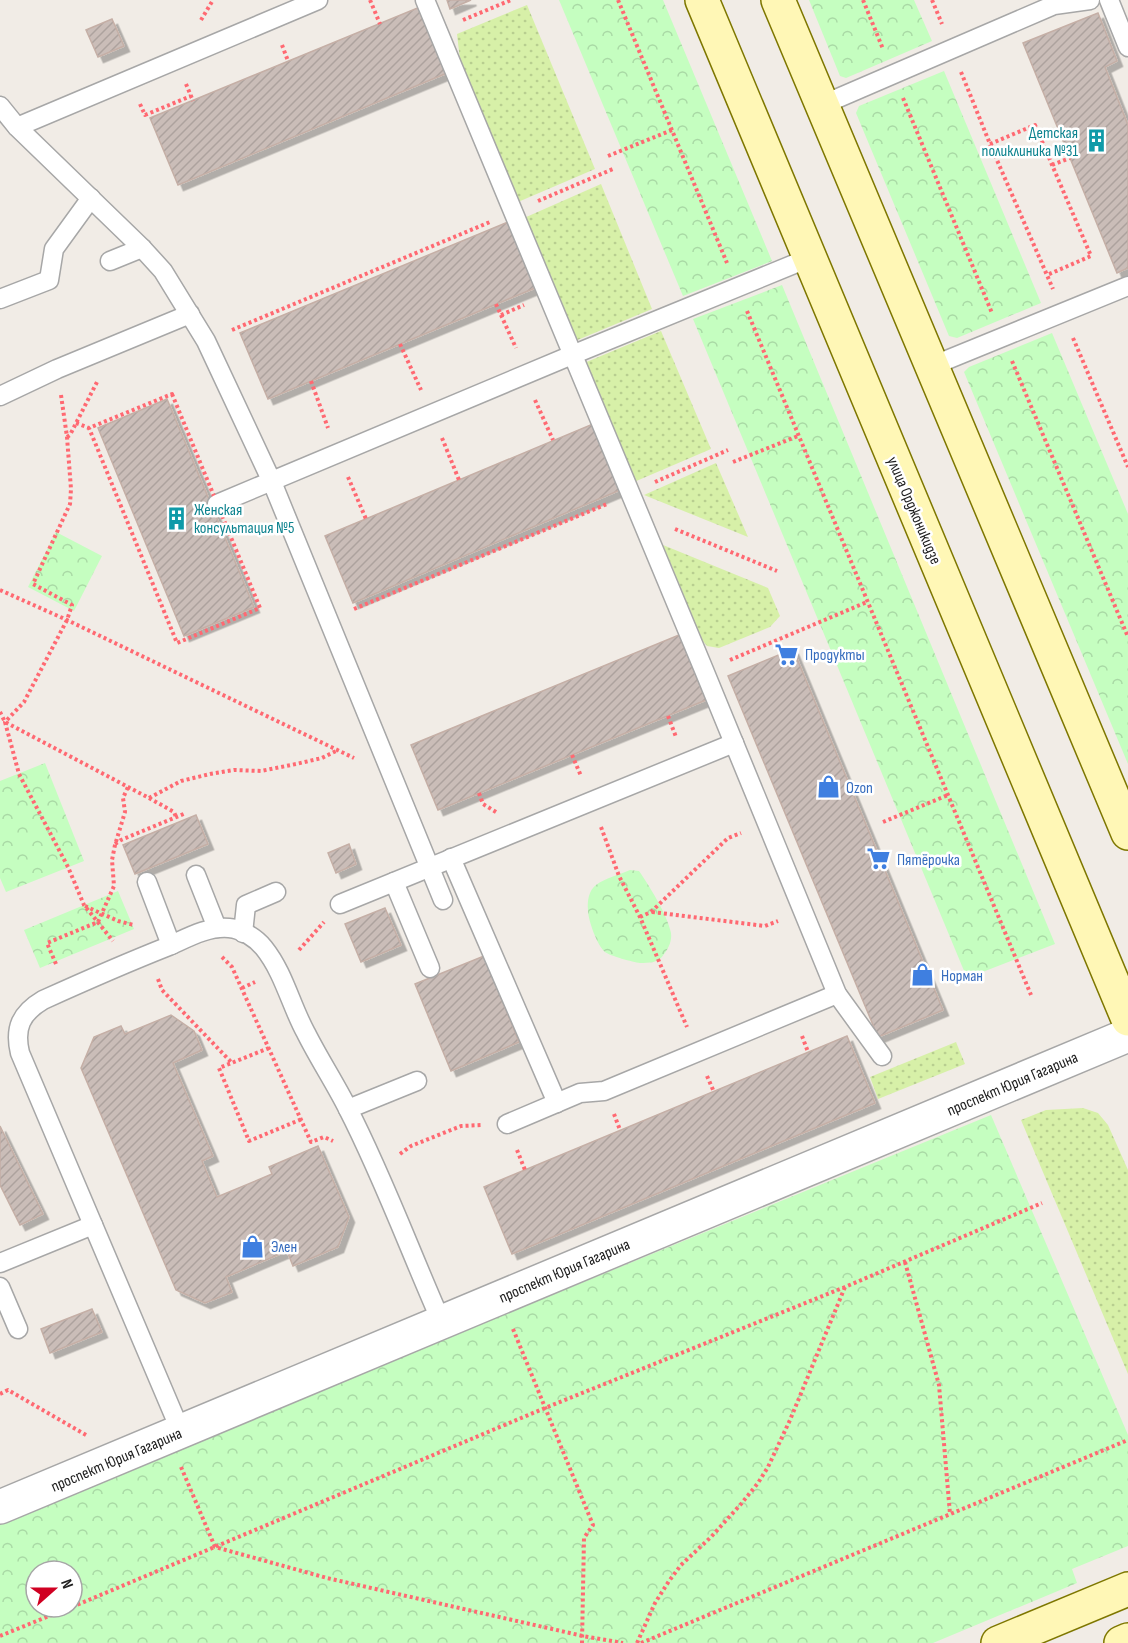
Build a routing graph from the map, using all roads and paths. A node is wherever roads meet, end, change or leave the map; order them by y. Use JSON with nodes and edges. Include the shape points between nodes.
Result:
{"nodes":[{"id":1,"x":318,"y":0,"type":"edge"},
{"id":2,"x":370,"y":0,"type":"edge"},
{"id":3,"x":425,"y":0,"type":"edge"},
{"id":4,"x":511,"y":0,"type":"edge"},
{"id":5,"x":618,"y":0,"type":"edge"},
{"id":6,"x":702,"y":0,"type":"edge"},
{"id":7,"x":778,"y":0,"type":"edge"},
{"id":8,"x":932,"y":0,"type":"edge"},
{"id":9,"x":1090,"y":0,"type":"edge"},
{"id":10,"x":1109,"y":0,"type":"edge"},
{"id":11,"x":1055,"y":2,"type":"edge"},
{"id":12,"x":380,"y":24,"type":"dead end"},
{"id":13,"x":437,"y":30,"type":"junction"},
{"id":14,"x":1128,"y":47,"type":"edge"},
{"id":15,"x":952,"y":49,"type":"junction"},
{"id":16,"x":130,"y":80,"type":"junction"},
{"id":17,"x":191,"y":96,"type":"dead end"},
{"id":18,"x":822,"y":105,"type":"junction"},
{"id":19,"x":0,"y":106,"type":"edge"},
{"id":20,"x":17,"y":127,"type":"junction"},
{"id":21,"x":672,"y":130,"type":"junction"},
{"id":22,"x":990,"y":144,"type":"junction"},
{"id":23,"x":608,"y":156,"type":"dead end"},
{"id":24,"x":1070,"y":158,"type":"dead end"},
{"id":25,"x":1052,"y":165,"type":"junction"},
{"id":26,"x":613,"y":169,"type":"dead end"},
{"id":27,"x":91,"y":198,"type":"junction"},
{"id":28,"x":513,"y":213,"type":"junction"},
{"id":29,"x":142,"y":248,"type":"junction"},
{"id":30,"x":809,"y":258,"type":"junction"},
{"id":31,"x":110,"y":261,"type":"dead end"},
{"id":32,"x":1047,"y":275,"type":"junction"},
{"id":33,"x":1128,"y":286,"type":"edge"},
{"id":34,"x":737,"y":288,"type":"junction"},
{"id":35,"x":0,"y":299,"type":"edge"},
{"id":36,"x":496,"y":304,"type":"dead end"},
{"id":37,"x":1063,"y":313,"type":"junction"},
{"id":38,"x":190,"y":314,"type":"junction"},
{"id":39,"x":206,"y":341,"type":"junction"},
{"id":40,"x":104,"y":350,"type":"junction"},
{"id":41,"x":572,"y":355,"type":"junction"},
{"id":42,"x":932,"y":366,"type":"junction"},
{"id":43,"x":57,"y":369,"type":"junction"},
{"id":44,"x":528,"y":374,"type":"junction"},
{"id":45,"x":0,"y":396,"type":"edge"},
{"id":46,"x":76,"y":423,"type":"junction"},
{"id":47,"x":89,"y":428,"type":"junction"},
{"id":48,"x":798,"y":436,"type":"junction"},
{"id":49,"x":67,"y":437,"type":"junction"},
{"id":50,"x":553,"y":440,"type":"dead end"},
{"id":51,"x":728,"y":450,"type":"dead end"},
{"id":52,"x":733,"y":462,"type":"dead end"},
{"id":53,"x":1128,"y":467,"type":"edge"},
{"id":54,"x":272,"y":482,"type":"junction"},
{"id":55,"x":629,"y":493,"type":"junction"},
{"id":56,"x":217,"y":504,"type":"junction"},
{"id":57,"x":639,"y":514,"type":"junction"},
{"id":58,"x":777,"y":571,"type":"dead end"},
{"id":59,"x":0,"y":590,"type":"edge"},
{"id":60,"x":867,"y":602,"type":"junction"},
{"id":61,"x":328,"y":620,"type":"junction"},
{"id":62,"x":67,"y":621,"type":"junction"},
{"id":63,"x":704,"y":670,"type":"junction"},
{"id":64,"x":0,"y":712,"type":"edge"},
{"id":65,"x":5,"y":722,"type":"junction"},
{"id":66,"x":734,"y":743,"type":"junction"},
{"id":67,"x":337,"y":750,"type":"junction"},
{"id":68,"x":391,"y":776,"type":"junction"},
{"id":69,"x":128,"y":787,"type":"junction"},
{"id":70,"x":948,"y":795,"type":"junction"},
{"id":71,"x":149,"y":798,"type":"junction"},
{"id":72,"x":591,"y":801,"type":"junction"},
{"id":73,"x":186,"y":813,"type":"dead end"},
{"id":74,"x":176,"y":817,"type":"junction"},
{"id":75,"x":883,"y":822,"type":"dead end"},
{"id":76,"x":767,"y":823,"type":"junction"},
{"id":77,"x":1128,"y":833,"type":"edge"},
{"id":78,"x":115,"y":845,"type":"junction"},
{"id":79,"x":451,"y":858,"type":"junction"},
{"id":80,"x":430,"y":867,"type":"junction"},
{"id":81,"x":196,"y":875,"type":"dead end"},
{"id":82,"x":147,"y":882,"type":"dead end"},
{"id":83,"x":394,"y":882,"type":"junction"},
{"id":84,"x":276,"y":892,"type":"dead end"},
{"id":85,"x":442,"y":900,"type":"dead end"},
{"id":86,"x":340,"y":904,"type":"dead end"},
{"id":87,"x":84,"y":905,"type":"junction"},
{"id":88,"x":803,"y":911,"type":"junction"},
{"id":89,"x":651,"y":912,"type":"junction"},
{"id":90,"x":102,"y":914,"type":"junction"},
{"id":91,"x":640,"y":917,"type":"junction"},
{"id":92,"x":98,"y":922,"type":"junction"},
{"id":93,"x":217,"y":928,"type":"junction"},
{"id":94,"x":243,"y":933,"type":"junction"},
{"id":95,"x":171,"y":945,"type":"junction"},
{"id":96,"x":214,"y":954,"type":"dead end"},
{"id":97,"x":123,"y":964,"type":"junction"},
{"id":98,"x":430,"y":968,"type":"dead end"},
{"id":99,"x":66,"y":989,"type":"junction"},
{"id":100,"x":837,"y":994,"type":"junction"},
{"id":101,"x":1031,"y":995,"type":"dead end"},
{"id":102,"x":1128,"y":1019,"type":"edge"},
{"id":103,"x":1128,"y":1035,"type":"edge"},
{"id":104,"x":269,"y":1048,"type":"junction"},
{"id":105,"x":697,"y":1052,"type":"junction"},
{"id":106,"x":882,"y":1056,"type":"dead end"},
{"id":107,"x":232,"y":1063,"type":"junction"},
{"id":108,"x":417,"y":1081,"type":"dead end"},
{"id":109,"x":557,"y":1103,"type":"junction"},
{"id":110,"x":348,"y":1109,"type":"junction"},
{"id":111,"x":302,"y":1119,"type":"junction"},
{"id":112,"x":507,"y":1124,"type":"joint"},
{"id":113,"x":340,"y":1144,"type":"dead end"},
{"id":114,"x":397,"y":1160,"type":"dead end"},
{"id":115,"x":1042,"y":1203,"type":"dead end"},
{"id":116,"x":93,"y":1224,"type":"junction"},
{"id":117,"x":905,"y":1262,"type":"junction"},
{"id":118,"x":0,"y":1263,"type":"edge"},
{"id":119,"x":0,"y":1287,"type":"edge"},
{"id":120,"x":845,"y":1287,"type":"junction"},
{"id":121,"x":500,"y":1297,"type":"junction"},
{"id":122,"x":441,"y":1321,"type":"junction"},
{"id":123,"x":18,"y":1329,"type":"dead end"},
{"id":124,"x":0,"y":1394,"type":"edge"},
{"id":125,"x":545,"y":1408,"type":"junction"},
{"id":126,"x":175,"y":1434,"type":"junction"},
{"id":127,"x":91,"y":1437,"type":"dead end"},
{"id":128,"x":1128,"y":1440,"type":"edge"},
{"id":129,"x":0,"y":1507,"type":"edge"},
{"id":130,"x":950,"y":1514,"type":"junction"},
{"id":131,"x":215,"y":1547,"type":"junction"},
{"id":132,"x":1128,"y":1589,"type":"edge"},
{"id":133,"x":84,"y":1602,"type":"edge"},
{"id":134,"x":42,"y":1619,"type":"edge"},
{"id":135,"x":0,"y":1636,"type":"edge"},
{"id":136,"x":583,"y":1636,"type":"junction"},
{"id":137,"x":1128,"y":1640,"type":"edge"},
{"id":138,"x":582,"y":1643,"type":"edge"},
{"id":139,"x":623,"y":1643,"type":"edge"},
{"id":140,"x":639,"y":1643,"type":"edge"},
{"id":141,"x":998,"y":1643,"type":"edge"},
{"id":142,"x":1121,"y":1643,"type":"edge"}],
"edges":[{"from":1,"to":16,"type":"lane"},
{"from":2,"to":12,"type":"path"},
{"from":3,"to":13,"type":"lane"},
{"from":4,"to":13,"type":"path"},
{"from":5,"to":21,"type":"path"},
{"from":6,"to":30,"type":"main road","name":"улица Орджоникидзе"},
{"from":7,"to":18,"type":"main road"},
{"from":8,"to":15,"type":"path"},
{"from":9,"to":11,"type":"lane"},
{"from":10,"to":14,"type":"lane"},
{"from":11,"to":15,"type":"lane"},
{"from":13,"to":28,"type":"lane"},
{"from":15,"to":18,"type":"lane"},
{"from":15,"to":22,"type":"path"},
{"from":16,"to":17,"type":"path","via":[[145,115]]},
{"from":16,"to":20,"type":"lane"},
{"from":18,"to":42,"type":"main road"},
{"from":19,"to":20,"type":"lane"},
{"from":20,"to":27,"type":"lane"},
{"from":21,"to":23,"type":"path"},
{"from":21,"to":34,"type":"path"},
{"from":22,"to":25,"type":"path","via":[[1035,126]]},
{"from":22,"to":32,"type":"path"},
{"from":24,"to":25,"type":"path"},
{"from":25,"to":32,"type":"path","via":[[1091,256]]},
{"from":26,"to":28,"type":"path"},
{"from":27,"to":29,"type":"lane"},
{"from":27,"to":35,"type":"lane","via":[[54,249],[49,280]]},
{"from":28,"to":39,"type":"path"},
{"from":28,"to":41,"type":"lane"},
{"from":29,"to":31,"type":"lane"},
{"from":29,"to":38,"type":"lane","via":[[163,271]]},
{"from":30,"to":34,"type":"lane"},
{"from":30,"to":102,"type":"main road","name":"улица Орджоникидзе"},
{"from":32,"to":37,"type":"path"},
{"from":33,"to":37,"type":"lane"},
{"from":34,"to":41,"type":"lane"},
{"from":34,"to":48,"type":"path"},
{"from":36,"to":44,"type":"path"},
{"from":37,"to":42,"type":"lane"},
{"from":37,"to":53,"type":"path"},
{"from":38,"to":39,"type":"lane"},
{"from":38,"to":40,"type":"lane"},
{"from":39,"to":54,"type":"lane"},
{"from":40,"to":43,"type":"lane"},
{"from":40,"to":46,"type":"path","via":[[102,373]]},
{"from":41,"to":44,"type":"lane"},
{"from":41,"to":55,"type":"lane"},
{"from":42,"to":77,"type":"main road"},
{"from":43,"to":45,"type":"lane"},
{"from":43,"to":49,"type":"path"},
{"from":44,"to":50,"type":"path","via":[[528,385]]},
{"from":44,"to":54,"type":"lane"},
{"from":46,"to":47,"type":"path"},
{"from":46,"to":49,"type":"path"},
{"from":47,"to":56,"type":"path","via":[[172,394]]},
{"from":47,"to":56,"type":"path","via":[[177,643],[260,608]]},
{"from":48,"to":52,"type":"path"},
{"from":48,"to":60,"type":"path"},
{"from":49,"to":62,"type":"path","via":[[70,504],[33,584],[72,605]]},
{"from":51,"to":55,"type":"path"},
{"from":54,"to":56,"type":"lane"},
{"from":54,"to":61,"type":"lane"},
{"from":55,"to":57,"type":"lane"},
{"from":55,"to":61,"type":"path"},
{"from":57,"to":58,"type":"path"},
{"from":57,"to":63,"type":"lane"},
{"from":59,"to":62,"type":"path"},
{"from":60,"to":63,"type":"path"},
{"from":60,"to":70,"type":"path"},
{"from":61,"to":68,"type":"lane"},
{"from":62,"to":65,"type":"path","via":[[24,702]]},
{"from":62,"to":67,"type":"path"},
{"from":63,"to":66,"type":"lane"},
{"from":64,"to":65,"type":"path"},
{"from":65,"to":69,"type":"path"},
{"from":65,"to":87,"type":"path","via":[[19,774]]},
{"from":66,"to":72,"type":"lane"},
{"from":66,"to":76,"type":"lane"},
{"from":67,"to":68,"type":"path"},
{"from":67,"to":71,"type":"path","via":[[296,765],[200,776]]},
{"from":68,"to":80,"type":"lane"},
{"from":69,"to":71,"type":"path"},
{"from":69,"to":78,"type":"path"},
{"from":70,"to":75,"type":"path"},
{"from":70,"to":101,"type":"path"},
{"from":71,"to":74,"type":"path"},
{"from":72,"to":79,"type":"lane"},
{"from":72,"to":91,"type":"path","via":[[619,876]]},
{"from":73,"to":74,"type":"path"},
{"from":74,"to":78,"type":"path"},
{"from":76,"to":88,"type":"lane"},
{"from":76,"to":89,"type":"path","via":[[728,838]]},
{"from":78,"to":90,"type":"path","via":[[114,886]]},
{"from":79,"to":80,"type":"lane"},
{"from":79,"to":109,"type":"lane"},
{"from":80,"to":83,"type":"lane"},
{"from":80,"to":85,"type":"lane"},
{"from":81,"to":93,"type":"lane"},
{"from":82,"to":95,"type":"lane"},
{"from":83,"to":86,"type":"lane"},
{"from":83,"to":98,"type":"lane"},
{"from":84,"to":94,"type":"lane","via":[[246,905]]},
{"from":87,"to":90,"type":"path"},
{"from":87,"to":92,"type":"path"},
{"from":88,"to":89,"type":"path","via":[[765,926]]},
{"from":88,"to":100,"type":"lane"},
{"from":89,"to":91,"type":"path"},
{"from":90,"to":92,"type":"path"},
{"from":90,"to":95,"type":"path","via":[[142,927]]},
{"from":91,"to":105,"type":"path"},
{"from":92,"to":97,"type":"path"},
{"from":92,"to":99,"type":"path","via":[[47,943]]},
{"from":93,"to":94,"type":"lane"},
{"from":93,"to":95,"type":"lane"},
{"from":94,"to":110,"type":"lane","via":[[255,938],[279,972],[304,1031]]},
{"from":95,"to":97,"type":"lane"},
{"from":96,"to":104,"type":"path","via":[[232,967]]},
{"from":97,"to":99,"type":"lane"},
{"from":97,"to":107,"type":"path","via":[[130,981],[154,970],[162,990]]},
{"from":99,"to":116,"type":"lane","via":[[32,1006],[18,1028],[17,1041]]},
{"from":100,"to":105,"type":"lane"},
{"from":100,"to":106,"type":"lane"},
{"from":103,"to":121,"type":"street","name":"проспект Юрия Гагарина"},
{"from":104,"to":107,"type":"path"},
{"from":104,"to":111,"type":"path"},
{"from":105,"to":109,"type":"lane","via":[[604,1091],[580,1093]]},
{"from":107,"to":111,"type":"path","via":[[219,1068],[249,1141]]},
{"from":108,"to":110,"type":"lane"},
{"from":109,"to":112,"type":"lane"},
{"from":110,"to":122,"type":"lane"},
{"from":111,"to":113,"type":"path","via":[[311,1142],[324,1137]]},
{"from":112,"to":114,"type":"path","via":[[461,1126],[411,1146]]},
{"from":115,"to":117,"type":"path"},
{"from":116,"to":118,"type":"lane"},
{"from":116,"to":126,"type":"lane"},
{"from":117,"to":120,"type":"path"},
{"from":117,"to":130,"type":"path","via":[[939,1385]]},
{"from":119,"to":123,"type":"lane"},
{"from":120,"to":125,"type":"path"},
{"from":120,"to":140,"type":"path","via":[[768,1467],[734,1512],[669,1581]]},
{"from":121,"to":122,"type":"street","name":"проспект Юрия Гагарина"},
{"from":121,"to":125,"type":"path"},
{"from":122,"to":126,"type":"street","name":"проспект Юрия Гагарина"},
{"from":124,"to":127,"type":"path","via":[[8,1390]]},
{"from":125,"to":131,"type":"path"},
{"from":125,"to":136,"type":"path","via":[[593,1525],[584,1538]]},
{"from":126,"to":129,"type":"street","name":"проспект Юрия Гагарина"},
{"from":126,"to":131,"type":"path"},
{"from":128,"to":130,"type":"path"},
{"from":130,"to":140,"type":"path"},
{"from":131,"to":133,"type":"path"},
{"from":131,"to":136,"type":"path","via":[[327,1578]]},
{"from":132,"to":141,"type":"main road"},
{"from":134,"to":135,"type":"path"},
{"from":136,"to":138,"type":"path"},
{"from":136,"to":139,"type":"path"},
{"from":137,"to":142,"type":"main road"}]}
